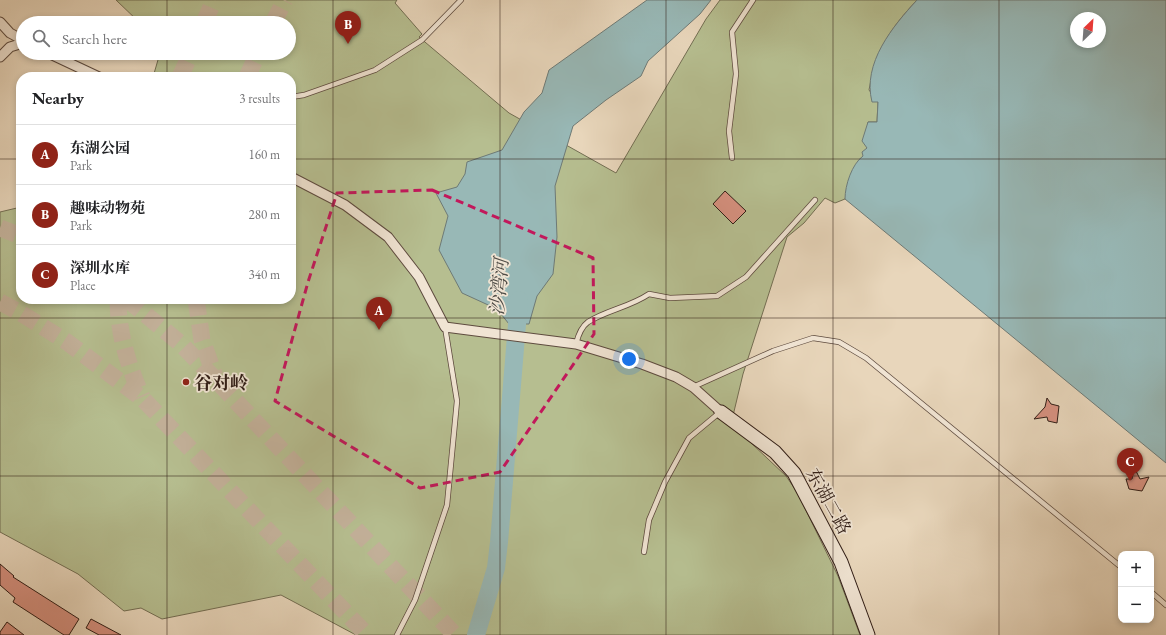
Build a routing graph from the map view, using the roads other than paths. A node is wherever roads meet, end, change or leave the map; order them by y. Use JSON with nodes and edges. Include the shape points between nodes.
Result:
{"nodes":[{"id":1,"x":461,"y":0,"type":"edge"},
{"id":2,"x":753,"y":0,"type":"edge"},
{"id":3,"x":0,"y":22,"type":"edge"},
{"id":4,"x":16,"y":36,"type":"edge"},
{"id":5,"x":16,"y":45,"type":"edge"},
{"id":6,"x":0,"y":57,"type":"edge"},
{"id":7,"x":63,"y":60,"type":"edge"},
{"id":8,"x":88,"y":72,"type":"edge"},
{"id":9,"x":296,"y":96,"type":"edge"},
{"id":10,"x":732,"y":158,"type":"dead end"},
{"id":11,"x":296,"y":180,"type":"edge"},
{"id":12,"x":815,"y":200,"type":"dead end"},
{"id":13,"x":445,"y":328,"type":"junction"},
{"id":14,"x":576,"y":344,"type":"junction"},
{"id":15,"x":693,"y":387,"type":"junction"},
{"id":16,"x":721,"y":412,"type":"junction"},
{"id":17,"x":644,"y":552,"type":"dead end"},
{"id":18,"x":1118,"y":565,"type":"edge"},
{"id":19,"x":1154,"y":595,"type":"edge"},
{"id":20,"x":1166,"y":605,"type":"edge"},
{"id":21,"x":397,"y":635,"type":"edge"},
{"id":22,"x":868,"y":635,"type":"edge"}],
"edges":[{"from":1,"to":9,"type":"lane","via":[[422,40],[375,70]]},
{"from":2,"to":10,"type":"lane","via":[[732,32],[736,74],[729,131]]},
{"from":3,"to":4,"type":"street"},
{"from":5,"to":6,"type":"street","via":[[10,47]]},
{"from":7,"to":8,"type":"street"},
{"from":11,"to":13,"type":"street","via":[[345,205],[388,237],[419,277]]},
{"from":12,"to":14,"type":"lane","via":[[746,277],[716,296],[670,298],[648,294],[638,301],[587,323],[579,332]]},
{"from":13,"to":14,"type":"street"},
{"from":13,"to":21,"type":"lane","via":[[457,401],[447,505],[415,600]]},
{"from":14,"to":15,"type":"street","via":[[642,364],[676,377]]},
{"from":15,"to":16,"type":"street"},
{"from":15,"to":18,"type":"lane","via":[[806,340],[813,338],[839,342],[866,358]]},
{"from":16,"to":17,"type":"lane","via":[[689,438],[665,482],[649,520]]},
{"from":16,"to":22,"type":"street","name":"东湖二路","via":[[774,452],[794,473],[841,562]]},
{"from":19,"to":20,"type":"lane"}]}
